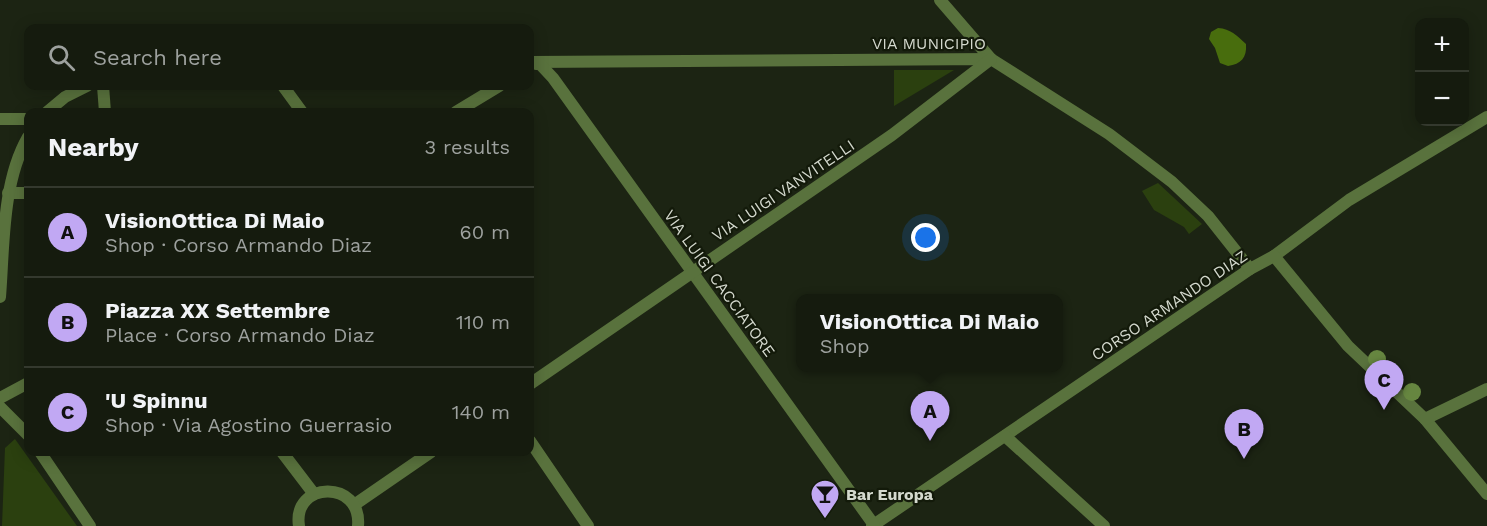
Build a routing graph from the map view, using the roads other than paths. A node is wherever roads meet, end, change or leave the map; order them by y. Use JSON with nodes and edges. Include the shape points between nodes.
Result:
{"nodes":[{"id":1,"x":940,"y":0,"type":"edge"},
{"id":2,"x":991,"y":59,"type":"junction"},
{"id":3,"x":534,"y":64,"type":"edge"},
{"id":4,"x":534,"y":65,"type":"edge"},
{"id":5,"x":80,"y":90,"type":"edge"},
{"id":6,"x":103,"y":90,"type":"edge"},
{"id":7,"x":286,"y":90,"type":"edge"},
{"id":8,"x":493,"y":90,"type":"edge"},
{"id":9,"x":52,"y":108,"type":"edge"},
{"id":10,"x":105,"y":108,"type":"edge"},
{"id":11,"x":299,"y":108,"type":"edge"},
{"id":12,"x":463,"y":108,"type":"edge"},
{"id":13,"x":1487,"y":117,"type":"edge"},
{"id":14,"x":24,"y":119,"type":"edge"},
{"id":15,"x":0,"y":120,"type":"edge"},
{"id":16,"x":24,"y":145,"type":"edge"},
{"id":17,"x":8,"y":193,"type":"junction"},
{"id":18,"x":24,"y":193,"type":"edge"},
{"id":19,"x":1274,"y":256,"type":"junction"},
{"id":20,"x":1250,"y":269,"type":"junction"},
{"id":21,"x":692,"y":272,"type":"junction"},
{"id":22,"x":0,"y":297,"type":"edge"},
{"id":23,"x":534,"y":381,"type":"edge"},
{"id":24,"x":24,"y":385,"type":"edge"},
{"id":25,"x":1487,"y":389,"type":"edge"},
{"id":26,"x":0,"y":398,"type":"edge"},
{"id":27,"x":0,"y":407,"type":"edge"},
{"id":28,"x":1425,"y":419,"type":"junction"},
{"id":29,"x":24,"y":431,"type":"edge"},
{"id":30,"x":1005,"y":436,"type":"junction"},
{"id":31,"x":534,"y":447,"type":"edge"},
{"id":32,"x":43,"y":456,"type":"edge"},
{"id":33,"x":285,"y":456,"type":"edge"},
{"id":34,"x":425,"y":456,"type":"edge"},
{"id":35,"x":314,"y":494,"type":"junction"},
{"id":36,"x":1487,"y":494,"type":"edge"},
{"id":37,"x":354,"y":505,"type":"junction"},
{"id":38,"x":873,"y":525,"type":"edge"},
{"id":39,"x":90,"y":526,"type":"edge"},
{"id":40,"x":299,"y":526,"type":"edge"},
{"id":41,"x":358,"y":526,"type":"edge"},
{"id":42,"x":588,"y":526,"type":"edge"},
{"id":43,"x":1104,"y":526,"type":"edge"}],
"edges":[{"from":1,"to":2,"type":"street"},
{"from":2,"to":3,"type":"street","name":"VIA MUNICIPIO"},
{"from":2,"to":20,"type":"street","name":"VIA MUNICIPIO","via":[[1109,134],[1172,182],[1208,216]]},
{"from":2,"to":21,"type":"street","name":"VIA LUIGI VANVITELLI","via":[[892,135]]},
{"from":4,"to":21,"type":"street","name":"VIA LUIGI CACCIATORE","via":[[553,78]]},
{"from":5,"to":9,"type":"street"},
{"from":6,"to":10,"type":"street"},
{"from":7,"to":11,"type":"street"},
{"from":8,"to":12,"type":"street"},
{"from":13,"to":19,"type":"street","name":"CORSO ARMANDO DIAZ","via":[[1349,200]]},
{"from":14,"to":15,"type":"street"},
{"from":16,"to":17,"type":"street"},
{"from":17,"to":18,"type":"street"},
{"from":17,"to":22,"type":"street"},
{"from":19,"to":20,"type":"street","name":"CORSO ARMANDO DIAZ"},
{"from":19,"to":28,"type":"street","via":[[1348,346]]},
{"from":20,"to":30,"type":"street","name":"CORSO ARMANDO DIAZ"},
{"from":21,"to":23,"type":"street","name":"VIA LUIGI VANVITELLI"},
{"from":21,"to":38,"type":"street","name":"VIA LUIGI CACCIATORE"},
{"from":24,"to":26,"type":"street"},
{"from":25,"to":28,"type":"street"},
{"from":27,"to":29,"type":"street"},
{"from":28,"to":36,"type":"street"},
{"from":30,"to":38,"type":"street","name":"CORSO ARMANDO DIAZ"},
{"from":30,"to":43,"type":"street"},
{"from":31,"to":42,"type":"street"},
{"from":32,"to":39,"type":"street"},
{"from":33,"to":35,"type":"street"},
{"from":34,"to":37,"type":"street"},
{"from":35,"to":37,"type":"street","via":[[340,493]]},
{"from":35,"to":40,"type":"street","via":[[302,505]]},
{"from":37,"to":41,"type":"street"}]}
